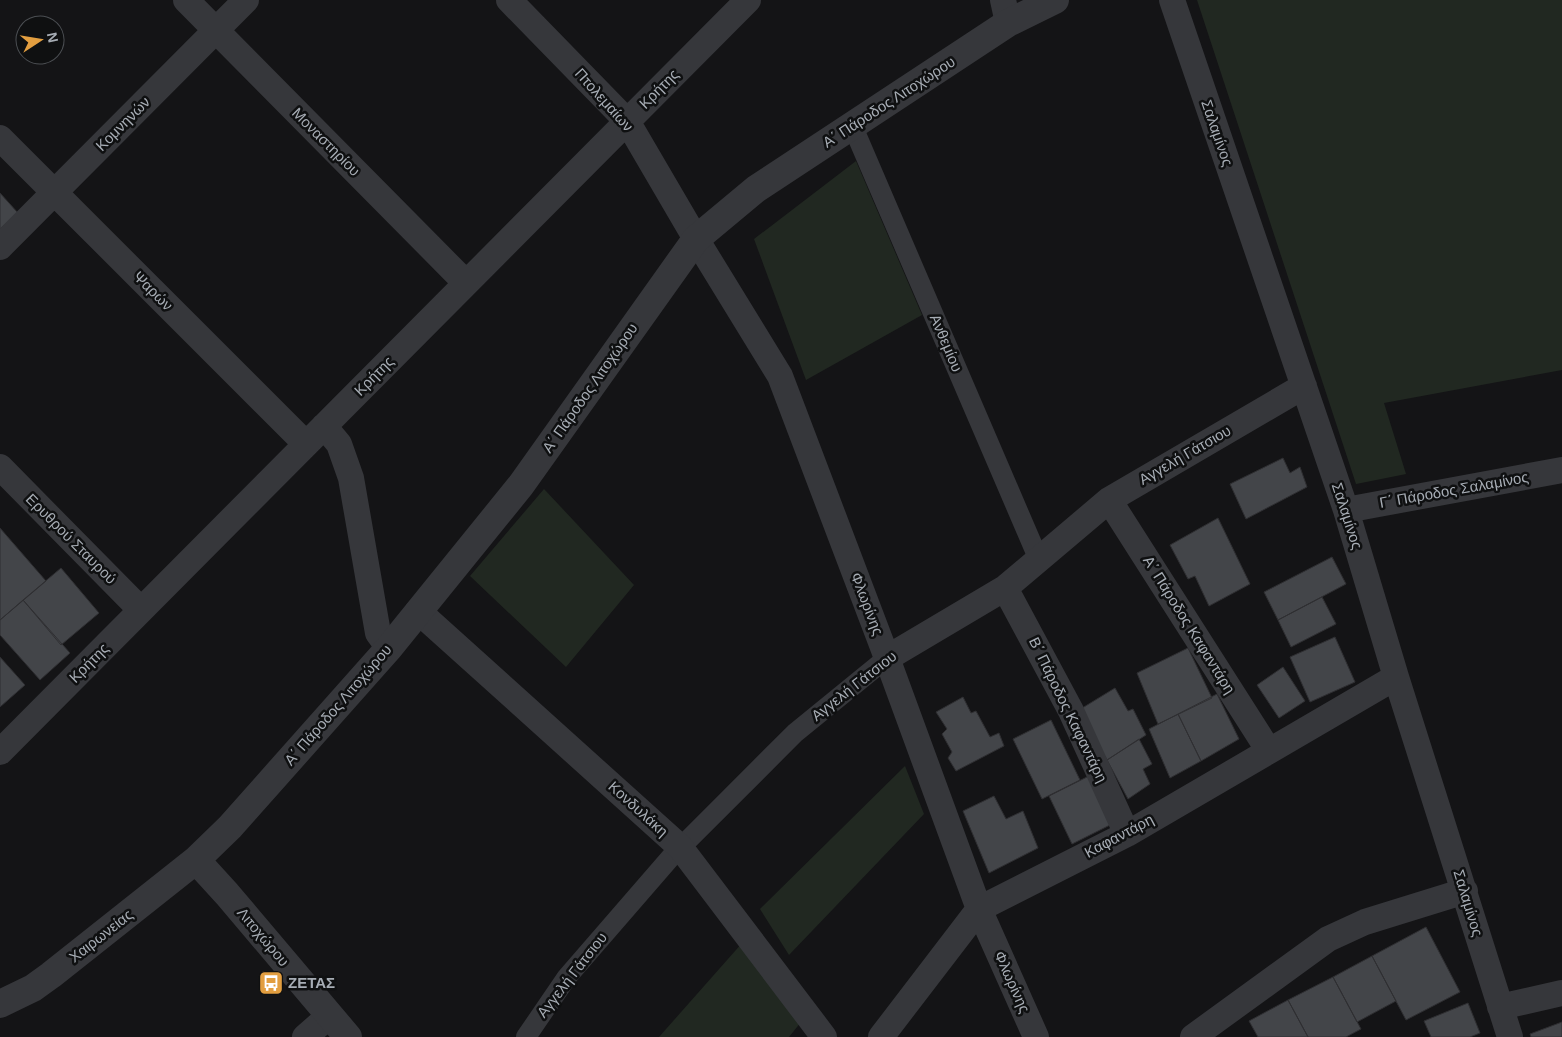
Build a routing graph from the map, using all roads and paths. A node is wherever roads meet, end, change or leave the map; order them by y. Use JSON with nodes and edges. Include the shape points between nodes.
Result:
{"nodes":[{"id":1,"x":186,"y":0,"type":"edge"},
{"id":2,"x":246,"y":0,"type":"edge"},
{"id":3,"x":509,"y":0,"type":"edge"},
{"id":4,"x":748,"y":0,"type":"edge"},
{"id":5,"x":1055,"y":0,"type":"edge"},
{"id":6,"x":1172,"y":0,"type":"edge"},
{"id":7,"x":1006,"y":12,"type":"edge"},
{"id":8,"x":216,"y":30,"type":"junction"},
{"id":9,"x":627,"y":121,"type":"junction"},
{"id":10,"x":853,"y":126,"type":"junction"},
{"id":11,"x":0,"y":138,"type":"edge"},
{"id":12,"x":55,"y":192,"type":"junction"},
{"id":13,"x":696,"y":239,"type":"junction"},
{"id":14,"x":0,"y":247,"type":"edge"},
{"id":15,"x":466,"y":283,"type":"junction"},
{"id":16,"x":1304,"y":386,"type":"junction"},
{"id":17,"x":315,"y":435,"type":"junction"},
{"id":18,"x":0,"y":467,"type":"edge"},
{"id":19,"x":1562,"y":470,"type":"edge"},
{"id":20,"x":1109,"y":500,"type":"junction"},
{"id":21,"x":1346,"y":510,"type":"junction"},
{"id":22,"x":1039,"y":560,"type":"junction"},
{"id":23,"x":1005,"y":588,"type":"junction"},
{"id":24,"x":141,"y":610,"type":"junction"},
{"id":25,"x":418,"y":611,"type":"junction"},
{"id":26,"x":389,"y":648,"type":"junction"},
{"id":27,"x":887,"y":658,"type":"junction"},
{"id":28,"x":1396,"y":677,"type":"junction"},
{"id":29,"x":1269,"y":751,"type":"junction"},
{"id":30,"x":0,"y":752,"type":"edge"},
{"id":31,"x":1127,"y":834,"type":"junction"},
{"id":32,"x":680,"y":847,"type":"junction"},
{"id":33,"x":196,"y":860,"type":"junction"},
{"id":34,"x":1464,"y":890,"type":"junction"},
{"id":35,"x":979,"y":909,"type":"junction"},
{"id":36,"x":1562,"y":993,"type":"edge"},
{"id":37,"x":0,"y":1004,"type":"edge"},
{"id":38,"x":1500,"y":1007,"type":"junction"},
{"id":39,"x":329,"y":1016,"type":"junction"},
{"id":40,"x":305,"y":1037,"type":"edge"},
{"id":41,"x":348,"y":1037,"type":"edge"},
{"id":42,"x":526,"y":1037,"type":"edge"},
{"id":43,"x":824,"y":1037,"type":"edge"},
{"id":44,"x":881,"y":1037,"type":"edge"},
{"id":45,"x":1036,"y":1037,"type":"edge"},
{"id":46,"x":1193,"y":1037,"type":"edge"},
{"id":47,"x":1510,"y":1037,"type":"edge"}],
"edges":[{"from":1,"to":8,"type":"street","name":"Μοναστηρίου"},
{"from":2,"to":8,"type":"street","name":"Κομνηνών"},
{"from":3,"to":9,"type":"street","name":"Πτολεμαίων"},
{"from":4,"to":9,"type":"street","name":"Κρήτης"},
{"from":5,"to":7,"type":"street","name":"Α΄ Πάροδος Λιτοχώρου"},
{"from":6,"to":16,"type":"street","name":"Σαλαμίνος"},
{"from":7,"to":10,"type":"street","name":"Α΄ Πάροδος Λιτοχώρου"},
{"from":8,"to":12,"type":"street","name":"Κομνηνών"},
{"from":8,"to":15,"type":"street","name":"Μοναστηρίου"},
{"from":9,"to":13,"type":"street","name":"Πτολεμαίων"},
{"from":9,"to":15,"type":"street","name":"Κρήτης"},
{"from":10,"to":13,"type":"street","name":"Α΄ Πάροδος Λιτοχώρου","via":[[756,189]]},
{"from":10,"to":22,"type":"street","name":"Ανθεμίου"},
{"from":11,"to":12,"type":"street","name":"Ψαρών"},
{"from":12,"to":14,"type":"street","name":"Κομνηνών"},
{"from":12,"to":17,"type":"street","name":"Ψαρών"},
{"from":13,"to":25,"type":"street","name":"Α΄ Πάροδος Λιτοχώρου","via":[[521,485]]},
{"from":13,"to":27,"type":"street","name":"Φλωρίνης","via":[[780,376]]},
{"from":15,"to":17,"type":"street","name":"Κρήτης"},
{"from":16,"to":20,"type":"street","name":"Αγγελή Γάτσιου"},
{"from":16,"to":21,"type":"street","name":"Σαλαμίνος"},
{"from":17,"to":24,"type":"street","name":"Κρήτης"},
{"from":17,"to":26,"type":"street","name":"Ψαρών","via":[[339,444],[351,478],[378,633]]},
{"from":18,"to":24,"type":"street","name":"Ερυθρού Σταυρού"},
{"from":19,"to":21,"type":"street","name":"Γ΄ Πάροδος Σαλαμίνος"},
{"from":20,"to":22,"type":"street","name":"Αγγελή Γάτσιου"},
{"from":20,"to":29,"type":"street","name":"Α΄ Πάροδος Καφαντάρη"},
{"from":21,"to":28,"type":"street","name":"Σαλαμίνος"},
{"from":22,"to":23,"type":"street","name":"Αγγελή Γάτσιου"},
{"from":23,"to":27,"type":"street","name":"Αγγελή Γάτσιου"},
{"from":23,"to":31,"type":"street","name":"Β΄ Πάροδος Καφαντάρη","via":[[1071,711]]},
{"from":24,"to":30,"type":"street","name":"Κρήτης"},
{"from":25,"to":26,"type":"street","name":"Α΄ Πάροδος Λιτοχώρου"},
{"from":25,"to":32,"type":"street","name":"Κονδυλάκη"},
{"from":26,"to":33,"type":"street","name":"Α΄ Πάροδος Λιτοχώρου","via":[[230,827]]},
{"from":27,"to":32,"type":"street","name":"Αγγελή Γάτσιου","via":[[795,733]]},
{"from":27,"to":35,"type":"street","name":"Φλωρίνης"},
{"from":28,"to":29,"type":"street","name":"Καφαντάρη"},
{"from":28,"to":34,"type":"street","name":"Σαλαμίνος"},
{"from":29,"to":31,"type":"street","name":"Καφαντάρη"},
{"from":31,"to":35,"type":"street","name":"Καφαντάρη"},
{"from":32,"to":42,"type":"street","name":"Αγγελή Γάτσιου","via":[[567,977]]},
{"from":32,"to":43,"type":"street","name":"Κονδυλάκη"},
{"from":33,"to":37,"type":"street","name":"Χαιρωνείας","via":[[51,975]]},
{"from":33,"to":39,"type":"street","name":"Λιτοχώρου"},
{"from":34,"to":38,"type":"street","name":"Σαλαμίνος"},
{"from":34,"to":46,"type":"street","via":[[1365,922],[1328,939]]},
{"from":35,"to":44,"type":"street","name":"Καφαντάρη"},
{"from":35,"to":45,"type":"street","name":"Φλωρίνης"},
{"from":36,"to":38,"type":"street"},
{"from":38,"to":47,"type":"street","name":"Σαλαμίνος"},
{"from":39,"to":40,"type":"street"},
{"from":39,"to":41,"type":"street","name":"Λιτοχώρου"}]}
